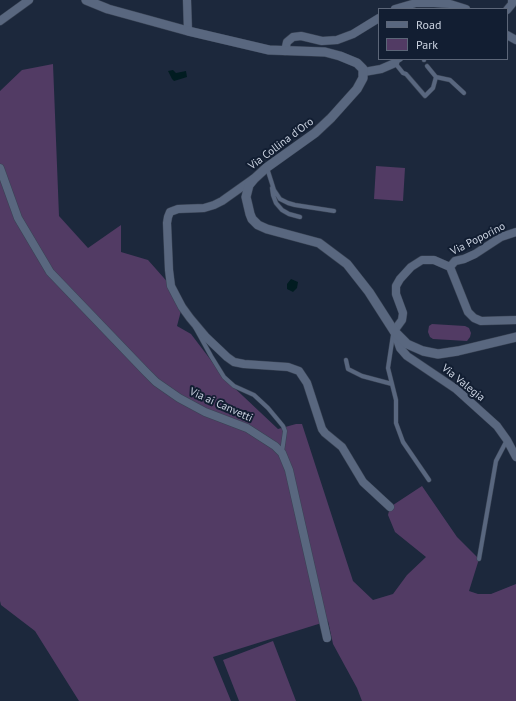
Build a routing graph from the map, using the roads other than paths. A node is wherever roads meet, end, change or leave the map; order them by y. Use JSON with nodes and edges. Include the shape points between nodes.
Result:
{"nodes":[{"id":1,"x":29,"y":0,"type":"edge"},
{"id":2,"x":86,"y":0,"type":"edge"},
{"id":3,"x":187,"y":0,"type":"edge"},
{"id":4,"x":512,"y":0,"type":"edge"},
{"id":5,"x":398,"y":8,"type":"edge"},
{"id":6,"x":464,"y":8,"type":"edge"},
{"id":7,"x":508,"y":9,"type":"edge"},
{"id":8,"x":378,"y":19,"type":"edge"},
{"id":9,"x":0,"y":21,"type":"edge"},
{"id":10,"x":188,"y":31,"type":"junction"},
{"id":11,"x":285,"y":51,"type":"junction"},
{"id":12,"x":398,"y":61,"type":"edge"},
{"id":13,"x":427,"y":66,"type":"dead end"},
{"id":14,"x":364,"y":72,"type":"junction"},
{"id":15,"x":436,"y":78,"type":"junction"},
{"id":16,"x":464,"y":93,"type":"dead end"},
{"id":17,"x":0,"y":168,"type":"edge"},
{"id":18,"x":266,"y":168,"type":"junction"},
{"id":19,"x":254,"y":179,"type":"junction"},
{"id":20,"x":272,"y":184,"type":"junction"},
{"id":21,"x":334,"y":211,"type":"dead end"},
{"id":22,"x":300,"y":217,"type":"dead end"},
{"id":23,"x":516,"y":232,"type":"edge"},
{"id":24,"x":450,"y":266,"type":"junction"},
{"id":25,"x":190,"y":318,"type":"junction"},
{"id":26,"x":516,"y":320,"type":"edge"},
{"id":27,"x":394,"y":331,"type":"junction"},
{"id":28,"x":516,"y":337,"type":"edge"},
{"id":29,"x":346,"y":360,"type":"dead end"},
{"id":30,"x":392,"y":384,"type":"junction"},
{"id":31,"x":507,"y":440,"type":"junction"},
{"id":32,"x":282,"y":453,"type":"junction"},
{"id":33,"x":516,"y":457,"type":"edge"},
{"id":34,"x":430,"y":480,"type":"dead end"},
{"id":35,"x":390,"y":507,"type":"dead end"},
{"id":36,"x":479,"y":559,"type":"dead end"},
{"id":37,"x":327,"y":638,"type":"dead end"}],
"edges":[{"from":1,"to":9,"type":"street"},
{"from":2,"to":10,"type":"street","via":[[108,9]]},
{"from":3,"to":10,"type":"street"},
{"from":4,"to":7,"type":"street"},
{"from":5,"to":6,"type":"street","via":[[416,3],[439,3]]},
{"from":8,"to":11,"type":"street","via":[[353,34],[337,40],[322,41],[301,36],[293,37],[287,42]]},
{"from":10,"to":11,"type":"street","via":[[269,50]]},
{"from":11,"to":14,"type":"street","via":[[325,52],[357,63]]},
{"from":12,"to":14,"type":"street","via":[[381,70]]},
{"from":12,"to":15,"type":"lane","via":[[403,73],[425,96],[433,88]]},
{"from":13,"to":15,"type":"lane"},
{"from":14,"to":18,"type":"street","name":"Via Collina d'Oro","via":[[357,89],[323,127]]},
{"from":15,"to":16,"type":"lane","via":[[450,80]]},
{"from":17,"to":32,"type":"street","name":"Via ai Canvetti","via":[[18,218],[50,272],[145,371],[179,398],[205,412],[247,428]]},
{"from":18,"to":19,"type":"street","name":"Via Collina d'Oro"},
{"from":18,"to":20,"type":"lane"},
{"from":19,"to":25,"type":"street","via":[[214,205],[174,209],[170,212],[168,217],[171,286]]},
{"from":19,"to":27,"type":"street","name":"Via Collina d'Oro","via":[[249,185],[246,197],[252,219],[267,229],[320,243],[347,264]]},
{"from":20,"to":21,"type":"lane","via":[[280,199],[288,203]]},
{"from":20,"to":22,"type":"lane","via":[[276,203],[282,210]]},
{"from":23,"to":24,"type":"street","name":"Via Poporino","via":[[500,237],[475,254],[455,261]]},
{"from":24,"to":26,"type":"street","via":[[468,312],[474,318],[481,321]]},
{"from":24,"to":27,"type":"street","via":[[434,260],[422,260],[400,279],[396,286],[396,294],[402,320]]},
{"from":25,"to":32,"type":"lane","via":[[224,377],[234,386],[254,395],[283,426]]},
{"from":25,"to":35,"type":"street","via":[[206,337],[234,362],[288,367],[299,371],[307,383],[322,429],[342,447],[363,482]]},
{"from":27,"to":28,"type":"street","name":"Via Collina d'Oro","via":[[407,344],[438,354]]},
{"from":27,"to":30,"type":"lane","via":[[388,368]]},
{"from":27,"to":31,"type":"street","name":"Via Valegia","via":[[400,348],[407,356],[456,389],[497,426]]},
{"from":29,"to":30,"type":"lane","via":[[348,369],[362,376]]},
{"from":30,"to":34,"type":"lane","via":[[396,400],[396,423],[404,442]]},
{"from":31,"to":33,"type":"street","name":"Via Valegia"},
{"from":31,"to":36,"type":"lane","via":[[496,461]]},
{"from":32,"to":37,"type":"street","name":"Via ai Canvetti","via":[[289,470]]}]}
